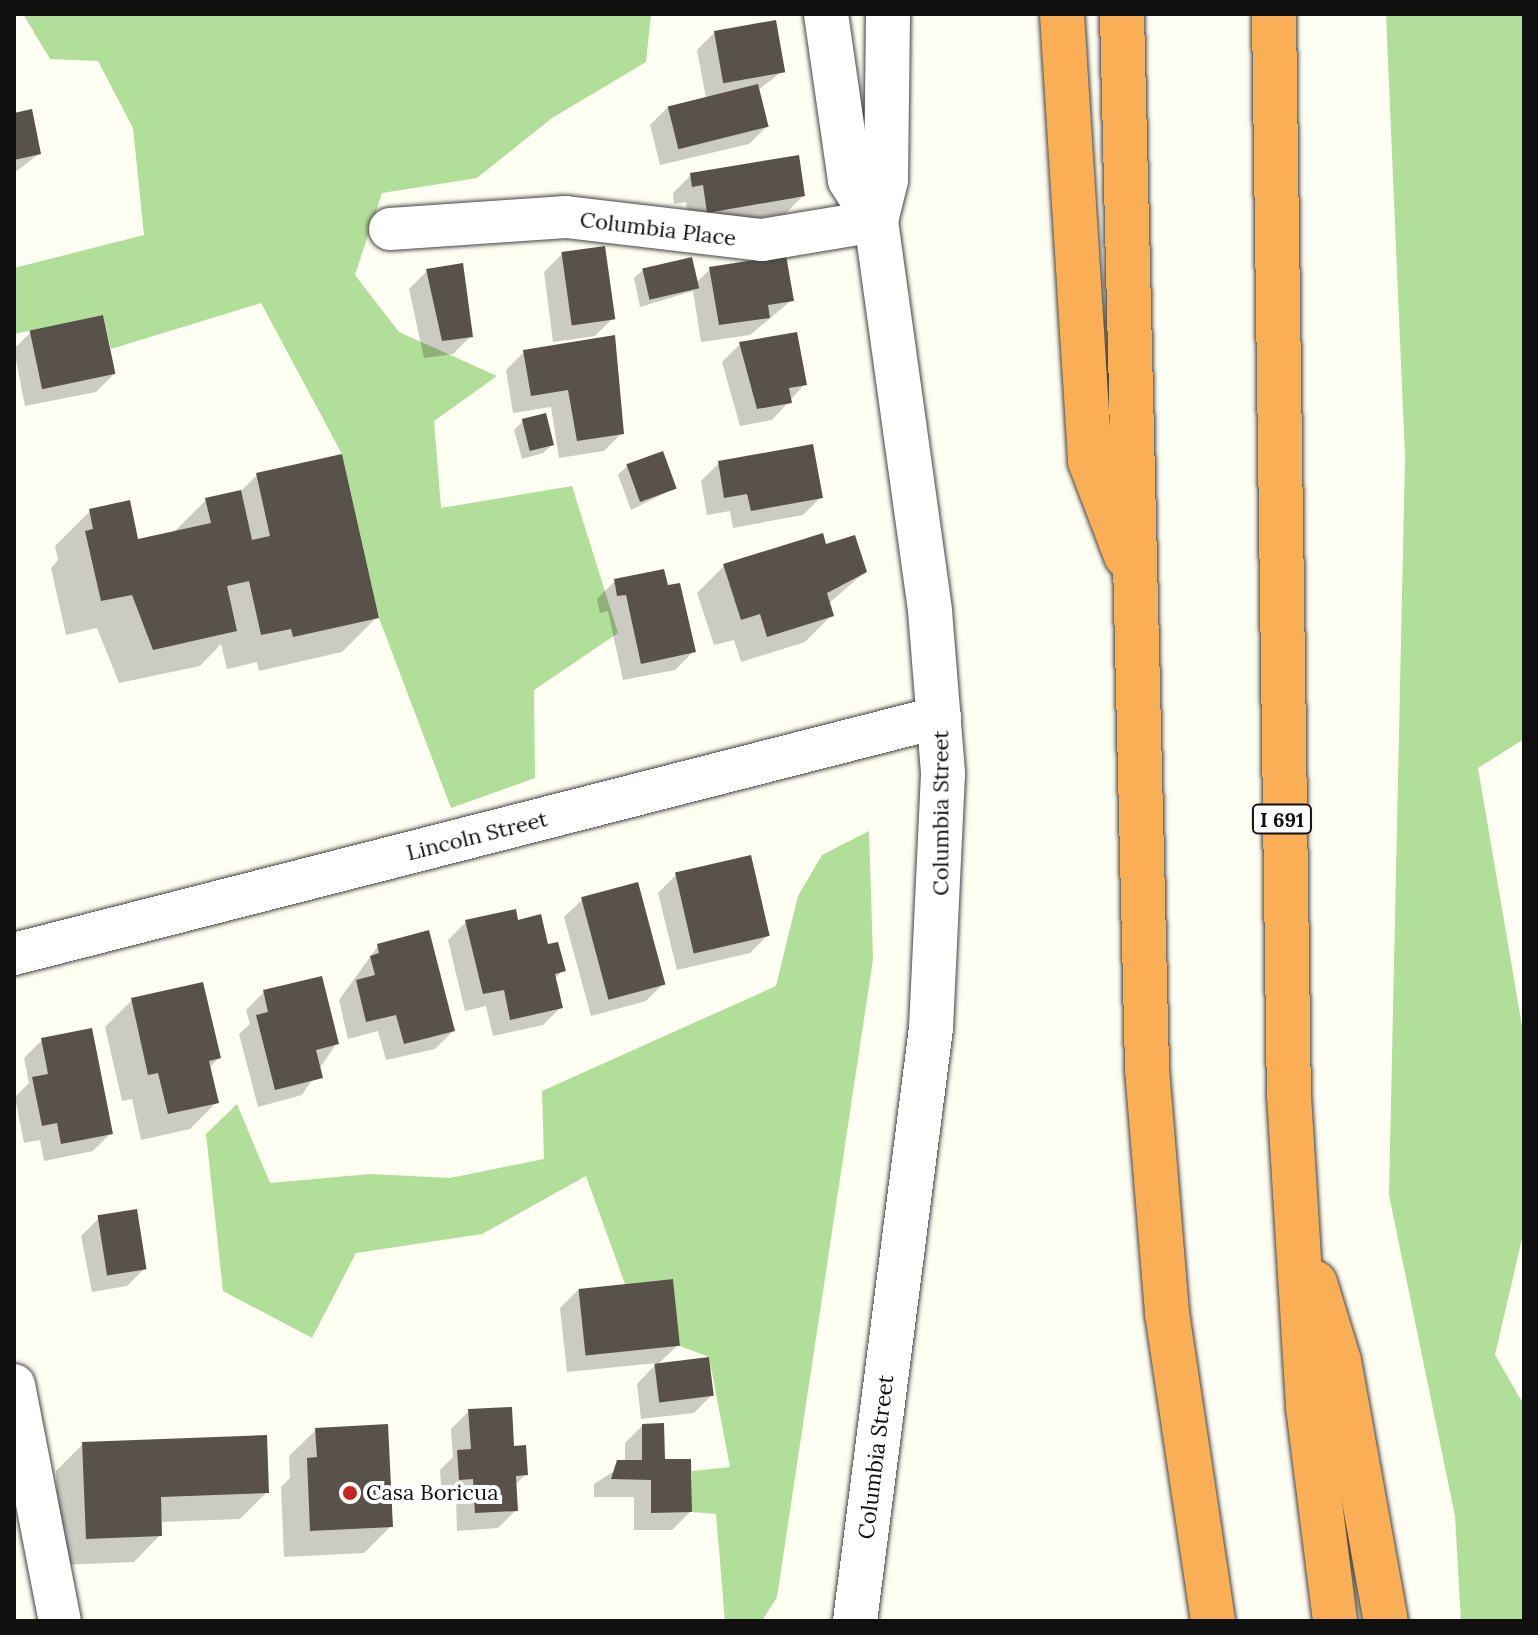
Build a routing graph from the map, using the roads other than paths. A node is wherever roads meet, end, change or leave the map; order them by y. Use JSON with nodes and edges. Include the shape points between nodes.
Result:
{"nodes":[{"id":1,"x":826,"y":14,"type":"edge"},
{"id":2,"x":888,"y":14,"type":"edge"},
{"id":3,"x":1062,"y":14,"type":"edge"},
{"id":4,"x":1122,"y":14,"type":"edge"},
{"id":5,"x":1274,"y":14,"type":"edge"},
{"id":6,"x":876,"y":221,"type":"junction"},
{"id":7,"x":390,"y":229,"type":"dead end"},
{"id":8,"x":1132,"y":570,"type":"junction"},
{"id":9,"x":940,"y":717,"type":"junction"},
{"id":10,"x":14,"y":954,"type":"edge"},
{"id":11,"x":1296,"y":1239,"type":"junction"},
{"id":12,"x":14,"y":1385,"type":"edge"},
{"id":13,"x":60,"y":1621,"type":"edge"},
{"id":14,"x":855,"y":1621,"type":"edge"},
{"id":15,"x":1213,"y":1621,"type":"edge"},
{"id":16,"x":1335,"y":1621,"type":"edge"},
{"id":17,"x":1386,"y":1621,"type":"edge"}],
"edges":[{"from":1,"to":6,"type":"street","name":"Columbia Street","via":[[850,180]]},
{"from":2,"to":6,"type":"street","via":[[886,180]]},
{"from":3,"to":8,"type":"highway","via":[[1090,461]]},
{"from":4,"to":8,"type":"highway"},
{"from":5,"to":11,"type":"highway","number":"I 691","via":[[1282,828]]},
{"from":6,"to":7,"type":"street","name":"Columbia Place","via":[[762,240],[566,217]]},
{"from":6,"to":9,"type":"street","name":"Columbia Street"},
{"from":8,"to":15,"type":"highway","via":[[1152,1151],[1177,1393]]},
{"from":9,"to":10,"type":"street","name":"Lincoln Street"},
{"from":9,"to":14,"type":"street","name":"Columbia Street","via":[[942,896],[931,1028]]},
{"from":11,"to":16,"type":"highway","number":"I 691","via":[[1313,1465]]},
{"from":11,"to":17,"type":"highway","via":[[1339,1361]]},
{"from":12,"to":13,"type":"street"}]}
